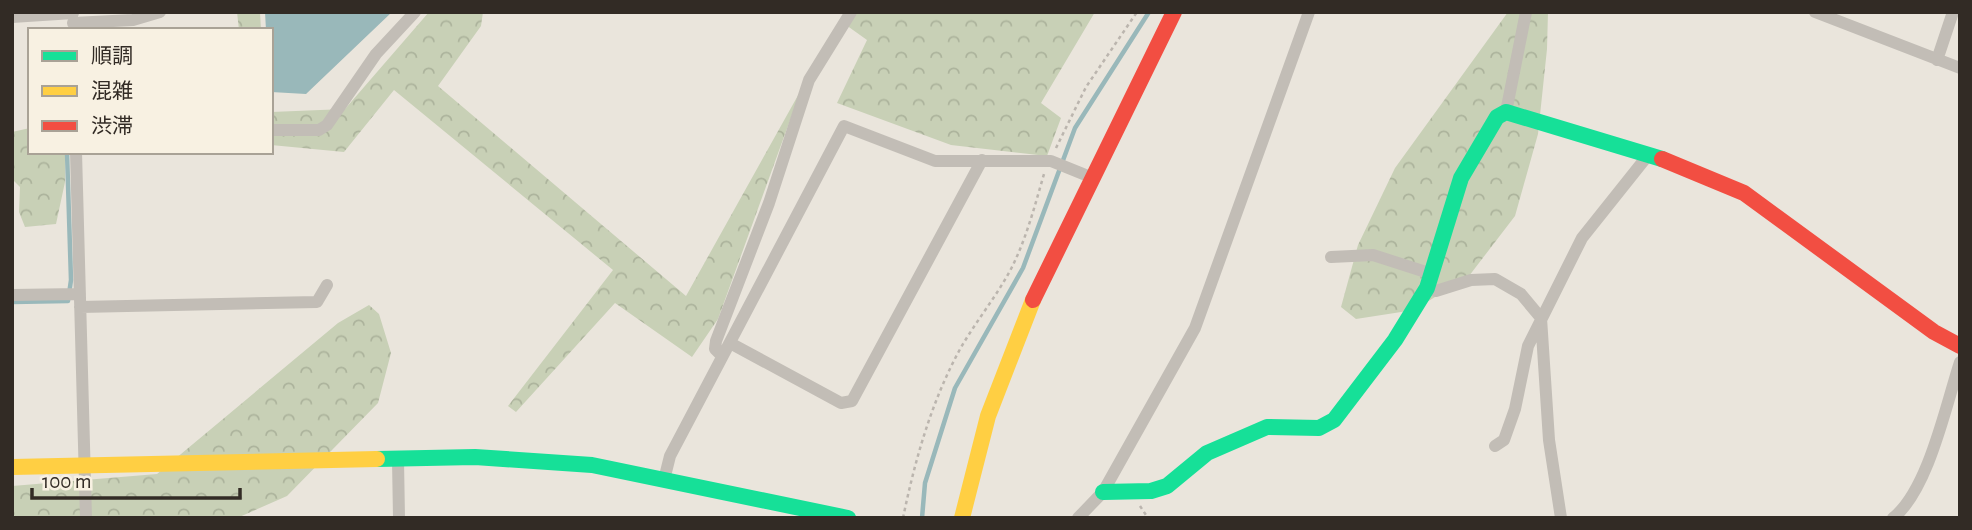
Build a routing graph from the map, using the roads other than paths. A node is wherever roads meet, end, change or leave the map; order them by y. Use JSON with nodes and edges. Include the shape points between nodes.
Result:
{"nodes":[{"id":1,"x":160,"y":12,"type":"edge"},
{"id":2,"x":415,"y":12,"type":"edge"},
{"id":3,"x":851,"y":12,"type":"edge"},
{"id":4,"x":1174,"y":12,"type":"edge"},
{"id":5,"x":1309,"y":12,"type":"edge"},
{"id":6,"x":1526,"y":12,"type":"edge"},
{"id":7,"x":1815,"y":12,"type":"edge"},
{"id":8,"x":1953,"y":12,"type":"edge"},
{"id":9,"x":12,"y":17,"type":"edge"},
{"id":10,"x":73,"y":20,"type":"edge"},
{"id":11,"x":1937,"y":60,"type":"junction"},
{"id":12,"x":1960,"y":68,"type":"edge"},
{"id":13,"x":1506,"y":112,"type":"junction"},
{"id":14,"x":273,"y":130,"type":"edge"},
{"id":15,"x":76,"y":154,"type":"edge"},
{"id":16,"x":1649,"y":154,"type":"junction"},
{"id":17,"x":982,"y":160,"type":"junction"},
{"id":18,"x":1086,"y":174,"type":"junction"},
{"id":19,"x":1331,"y":257,"type":"dead end"},
{"id":20,"x":1428,"y":281,"type":"junction"},
{"id":21,"x":327,"y":285,"type":"dead end"},
{"id":22,"x":12,"y":295,"type":"edge"},
{"id":23,"x":80,"y":300,"type":"junction"},
{"id":24,"x":1541,"y":318,"type":"junction"},
{"id":25,"x":730,"y":343,"type":"junction"},
{"id":26,"x":1960,"y":346,"type":"edge"},
{"id":27,"x":722,"y":356,"type":"junction"},
{"id":28,"x":1960,"y":362,"type":"edge"},
{"id":29,"x":1496,"y":446,"type":"dead end"},
{"id":30,"x":398,"y":460,"type":"junction"},
{"id":31,"x":85,"y":466,"type":"junction"},
{"id":32,"x":12,"y":467,"type":"edge"},
{"id":33,"x":664,"y":480,"type":"junction"},
{"id":34,"x":1103,"y":492,"type":"junction"},
{"id":35,"x":1897,"y":516,"type":"edge"},
{"id":36,"x":86,"y":518,"type":"edge"},
{"id":37,"x":399,"y":518,"type":"edge"},
{"id":38,"x":848,"y":518,"type":"edge"},
{"id":39,"x":962,"y":518,"type":"edge"},
{"id":40,"x":1078,"y":518,"type":"edge"},
{"id":41,"x":1561,"y":518,"type":"edge"}],
"edges":[{"from":1,"to":10,"type":"street","via":[[133,20]]},
{"from":2,"to":14,"type":"street","via":[[376,54],[327,125],[319,130]]},
{"from":3,"to":27,"type":"street","via":[[809,80],[769,203],[716,341],[715,349]]},
{"from":4,"to":18,"type":"street"},
{"from":5,"to":34,"type":"street","via":[[1195,328]]},
{"from":6,"to":13,"type":"street"},
{"from":7,"to":11,"type":"street"},
{"from":8,"to":11,"type":"street"},
{"from":9,"to":10,"type":"street"},
{"from":11,"to":12,"type":"street"},
{"from":13,"to":16,"type":"street"},
{"from":13,"to":20,"type":"street","via":[[1497,117],[1461,178]]},
{"from":15,"to":23,"type":"street"},
{"from":16,"to":24,"type":"street","via":[[1582,237]]},
{"from":16,"to":26,"type":"street","via":[[1744,193],[1934,332]]},
{"from":17,"to":18,"type":"street","via":[[1049,161]]},
{"from":17,"to":25,"type":"street","via":[[935,161],[844,126]]},
{"from":17,"to":25,"type":"street","via":[[852,401],[841,403]]},
{"from":18,"to":39,"type":"street","via":[[1008,360],[988,416]]},
{"from":19,"to":20,"type":"street","via":[[1373,255]]},
{"from":20,"to":24,"type":"street","via":[[1436,291],[1471,280],[1495,279],[1521,294]]},
{"from":20,"to":34,"type":"street","via":[[1395,341],[1334,420],[1320,428],[1267,427],[1207,453],[1167,486],[1151,491]]},
{"from":21,"to":23,"type":"street","via":[[317,302]]},
{"from":22,"to":23,"type":"street"},
{"from":23,"to":31,"type":"street"},
{"from":24,"to":29,"type":"street","via":[[1528,346],[1504,440]]},
{"from":24,"to":41,"type":"street","via":[[1549,440]]},
{"from":25,"to":27,"type":"street"},
{"from":27,"to":33,"type":"street","via":[[670,456]]},
{"from":28,"to":35,"type":"street","via":[[1925,468]]},
{"from":30,"to":31,"type":"street"},
{"from":30,"to":33,"type":"street","via":[[546,460]]},
{"from":30,"to":37,"type":"street"},
{"from":31,"to":32,"type":"street"},
{"from":31,"to":36,"type":"street"},
{"from":33,"to":38,"type":"street"},
{"from":34,"to":40,"type":"street"}]}
